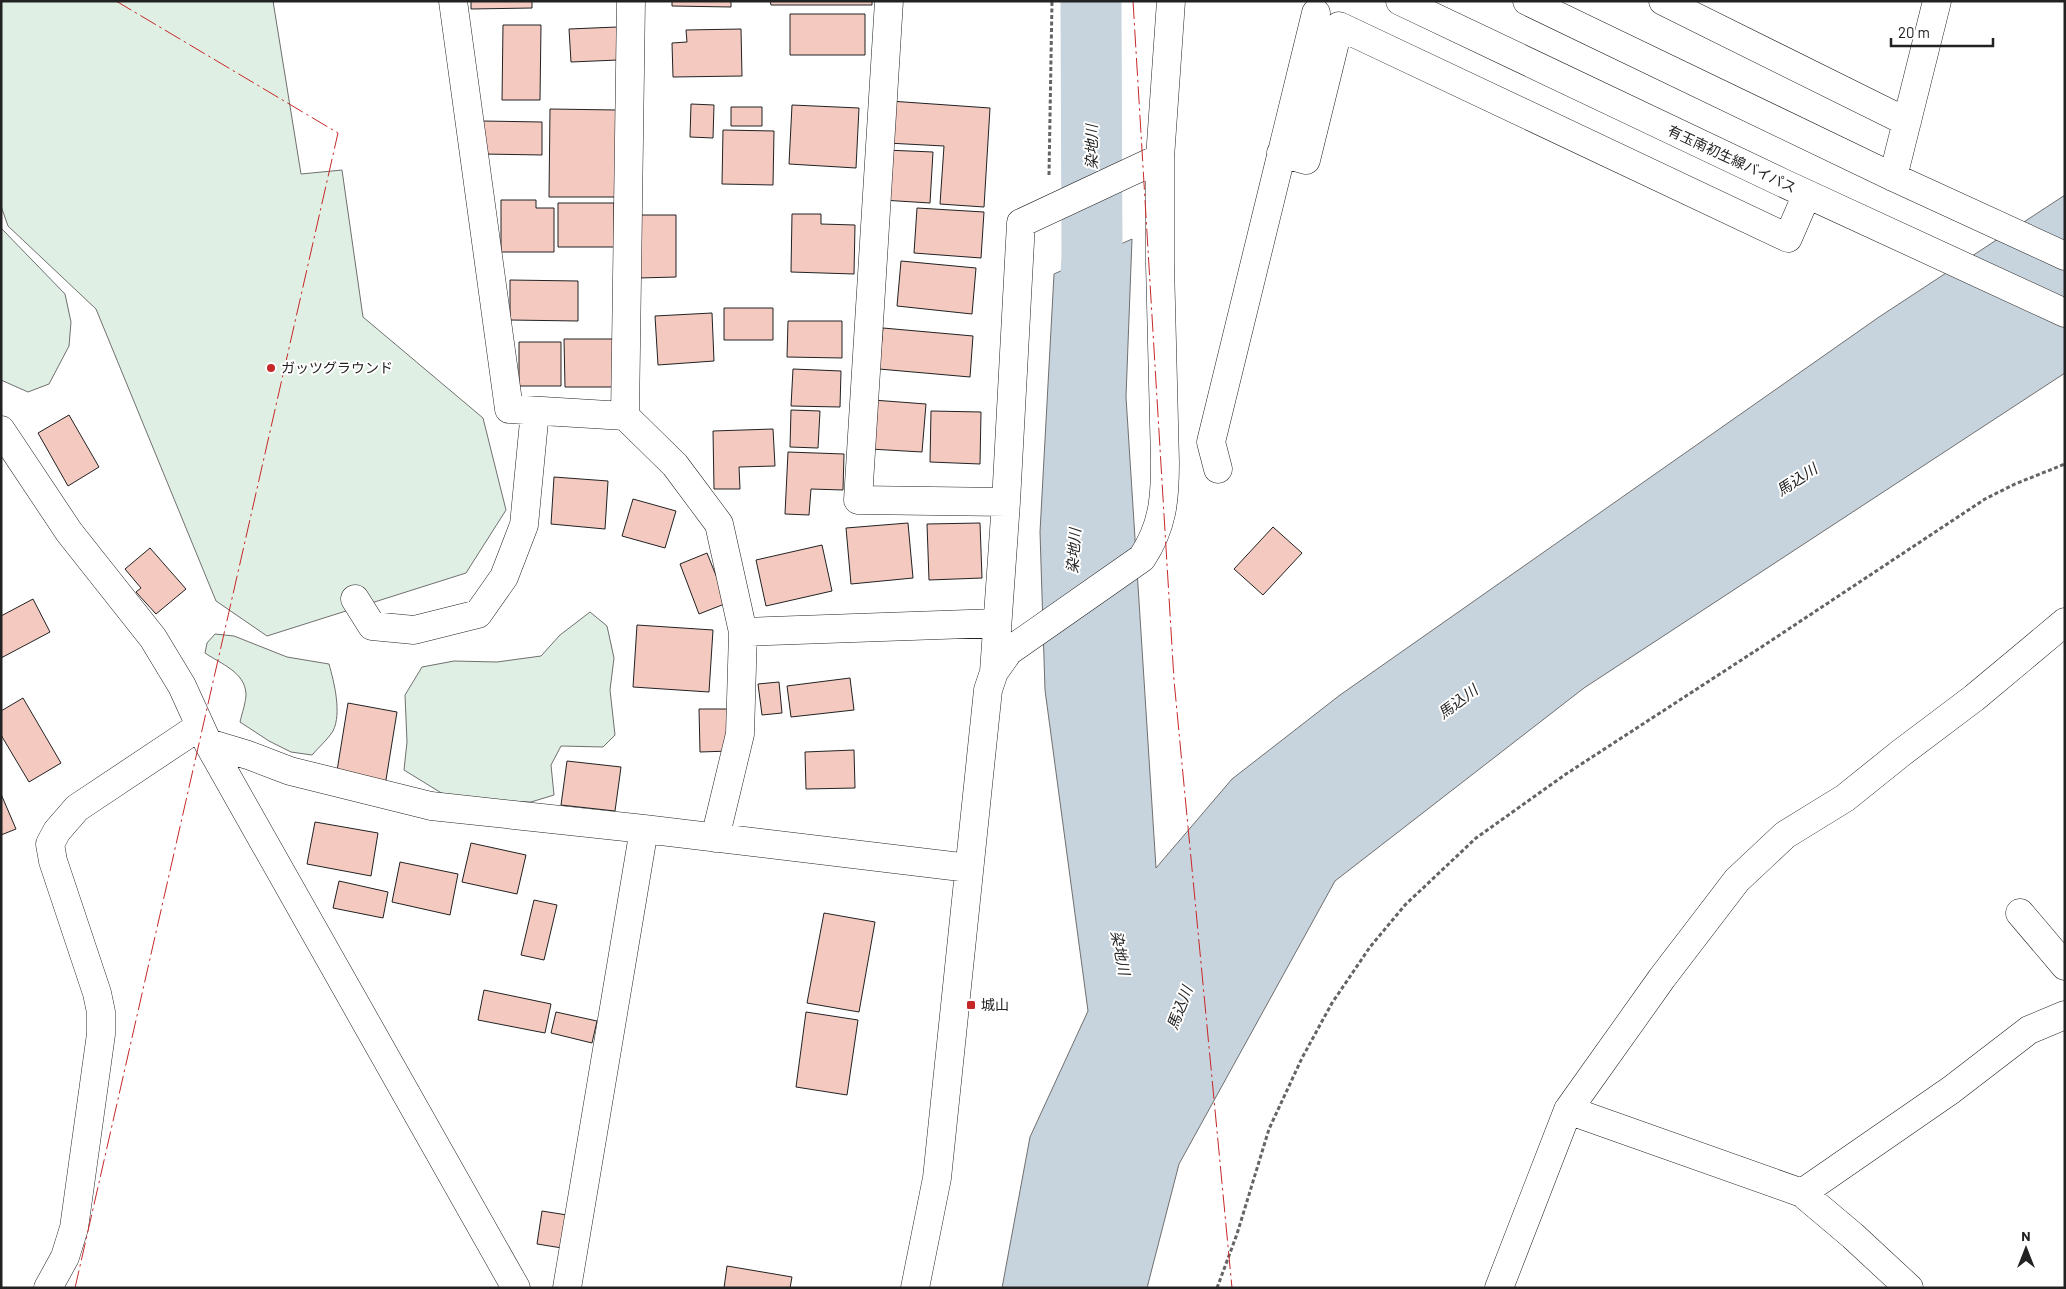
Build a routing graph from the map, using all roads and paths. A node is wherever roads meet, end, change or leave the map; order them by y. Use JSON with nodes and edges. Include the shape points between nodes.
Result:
{"nodes":[{"id":1,"x":453,"y":1,"type":"edge"},
{"id":2,"x":631,"y":1,"type":"edge"},
{"id":3,"x":889,"y":1,"type":"edge"},
{"id":4,"x":1052,"y":1,"type":"edge"},
{"id":5,"x":1171,"y":1,"type":"edge"},
{"id":6,"x":1400,"y":1,"type":"edge"},
{"id":7,"x":1527,"y":1,"type":"edge"},
{"id":8,"x":1663,"y":1,"type":"edge"},
{"id":9,"x":1937,"y":1,"type":"edge"},
{"id":10,"x":1316,"y":13,"type":"dead end"},
{"id":11,"x":1907,"y":122,"type":"junction"},
{"id":12,"x":1281,"y":153,"type":"junction"},
{"id":13,"x":1160,"y":158,"type":"junction"},
{"id":14,"x":1893,"y":177,"type":"junction"},
{"id":15,"x":1807,"y":194,"type":"junction"},
{"id":16,"x":1048,"y":210,"type":"junction"},
{"id":17,"x":2065,"y":256,"type":"edge"},
{"id":18,"x":2065,"y":313,"type":"edge"},
{"id":19,"x":535,"y":411,"type":"junction"},
{"id":20,"x":625,"y":416,"type":"junction"},
{"id":21,"x":1,"y":430,"type":"edge"},
{"id":22,"x":2065,"y":464,"type":"edge"},
{"id":23,"x":1218,"y":469,"type":"dead end"},
{"id":24,"x":1006,"y":502,"type":"junction"},
{"id":25,"x":355,"y":599,"type":"dead end"},
{"id":26,"x":2065,"y":622,"type":"edge"},
{"id":27,"x":997,"y":623,"type":"junction"},
{"id":28,"x":743,"y":632,"type":"junction"},
{"id":29,"x":994,"y":672,"type":"junction"},
{"id":30,"x":204,"y":734,"type":"junction"},
{"id":31,"x":644,"y":828,"type":"junction"},
{"id":32,"x":715,"y":838,"type":"junction"},
{"id":33,"x":969,"y":868,"type":"junction"},
{"id":34,"x":2020,"y":913,"type":"dead end"},
{"id":35,"x":2065,"y":966,"type":"edge"},
{"id":36,"x":2065,"y":1015,"type":"edge"},
{"id":37,"x":1568,"y":1110,"type":"junction"},
{"id":38,"x":1802,"y":1193,"type":"junction"},
{"id":39,"x":48,"y":1288,"type":"edge"},
{"id":40,"x":516,"y":1288,"type":"edge"},
{"id":41,"x":567,"y":1288,"type":"edge"},
{"id":42,"x":915,"y":1288,"type":"edge"},
{"id":43,"x":1216,"y":1288,"type":"edge"},
{"id":44,"x":1499,"y":1288,"type":"edge"},
{"id":45,"x":1909,"y":1288,"type":"edge"}],
"edges":[{"from":1,"to":19,"type":"street","via":[[509,410]]},
{"from":2,"to":20,"type":"street"},
{"from":3,"to":24,"type":"street","via":[[858,500]]},
{"from":4,"to":16,"type":"path"},
{"from":5,"to":13,"type":"street"},
{"from":6,"to":15,"type":"street","name":"有玉南初生線バイパス"},
{"from":7,"to":14,"type":"street"},
{"from":8,"to":11,"type":"street"},
{"from":9,"to":11,"type":"street"},
{"from":10,"to":12,"type":"street"},
{"from":11,"to":14,"type":"street"},
{"from":12,"to":15,"type":"street","via":[[1306,160],[1339,26],[1788,238]]},
{"from":12,"to":23,"type":"street","via":[[1211,442]]},
{"from":13,"to":16,"type":"street"},
{"from":13,"to":29,"type":"street","via":[[1165,491],[1154,541],[1142,558],[1009,651]]},
{"from":14,"to":17,"type":"street"},
{"from":15,"to":18,"type":"street","name":"有玉南初生線バイパス"},
{"from":16,"to":24,"type":"street","via":[[1021,223]]},
{"from":19,"to":20,"type":"street"},
{"from":19,"to":25,"type":"street","via":[[524,525],[504,577],[478,614],[414,630],[372,626]]},
{"from":20,"to":28,"type":"street","via":[[675,465],[719,524]]},
{"from":21,"to":30,"type":"street","via":[[69,532],[153,638],[182,686]]},
{"from":22,"to":43,"type":"path","via":[[1977,504],[1566,774],[1476,838],[1434,875],[1370,947],[1332,1003],[1302,1058],[1269,1129],[1237,1234]]},
{"from":24,"to":27,"type":"street"},
{"from":26,"to":37,"type":"street","via":[[1845,798],[1785,835],[1737,880]]},
{"from":27,"to":28,"type":"street"},
{"from":27,"to":29,"type":"street"},
{"from":28,"to":32,"type":"street","via":[[740,734]]},
{"from":29,"to":33,"type":"street","via":[[988,690]]},
{"from":30,"to":31,"type":"street","via":[[290,771],[430,806]]},
{"from":30,"to":39,"type":"street","via":[[77,808],[56,831],[50,844],[97,993],[101,1034],[74,1228],[66,1257]]},
{"from":30,"to":40,"type":"street"},
{"from":31,"to":32,"type":"street"},
{"from":31,"to":41,"type":"street"},
{"from":32,"to":33,"type":"street"},
{"from":33,"to":42,"type":"street","via":[[937,1178]]},
{"from":34,"to":35,"type":"street"},
{"from":36,"to":38,"type":"street","via":[[2029,1030],[1951,1090]]},
{"from":37,"to":38,"type":"street"},
{"from":37,"to":44,"type":"street"},
{"from":38,"to":45,"type":"street"}]}
